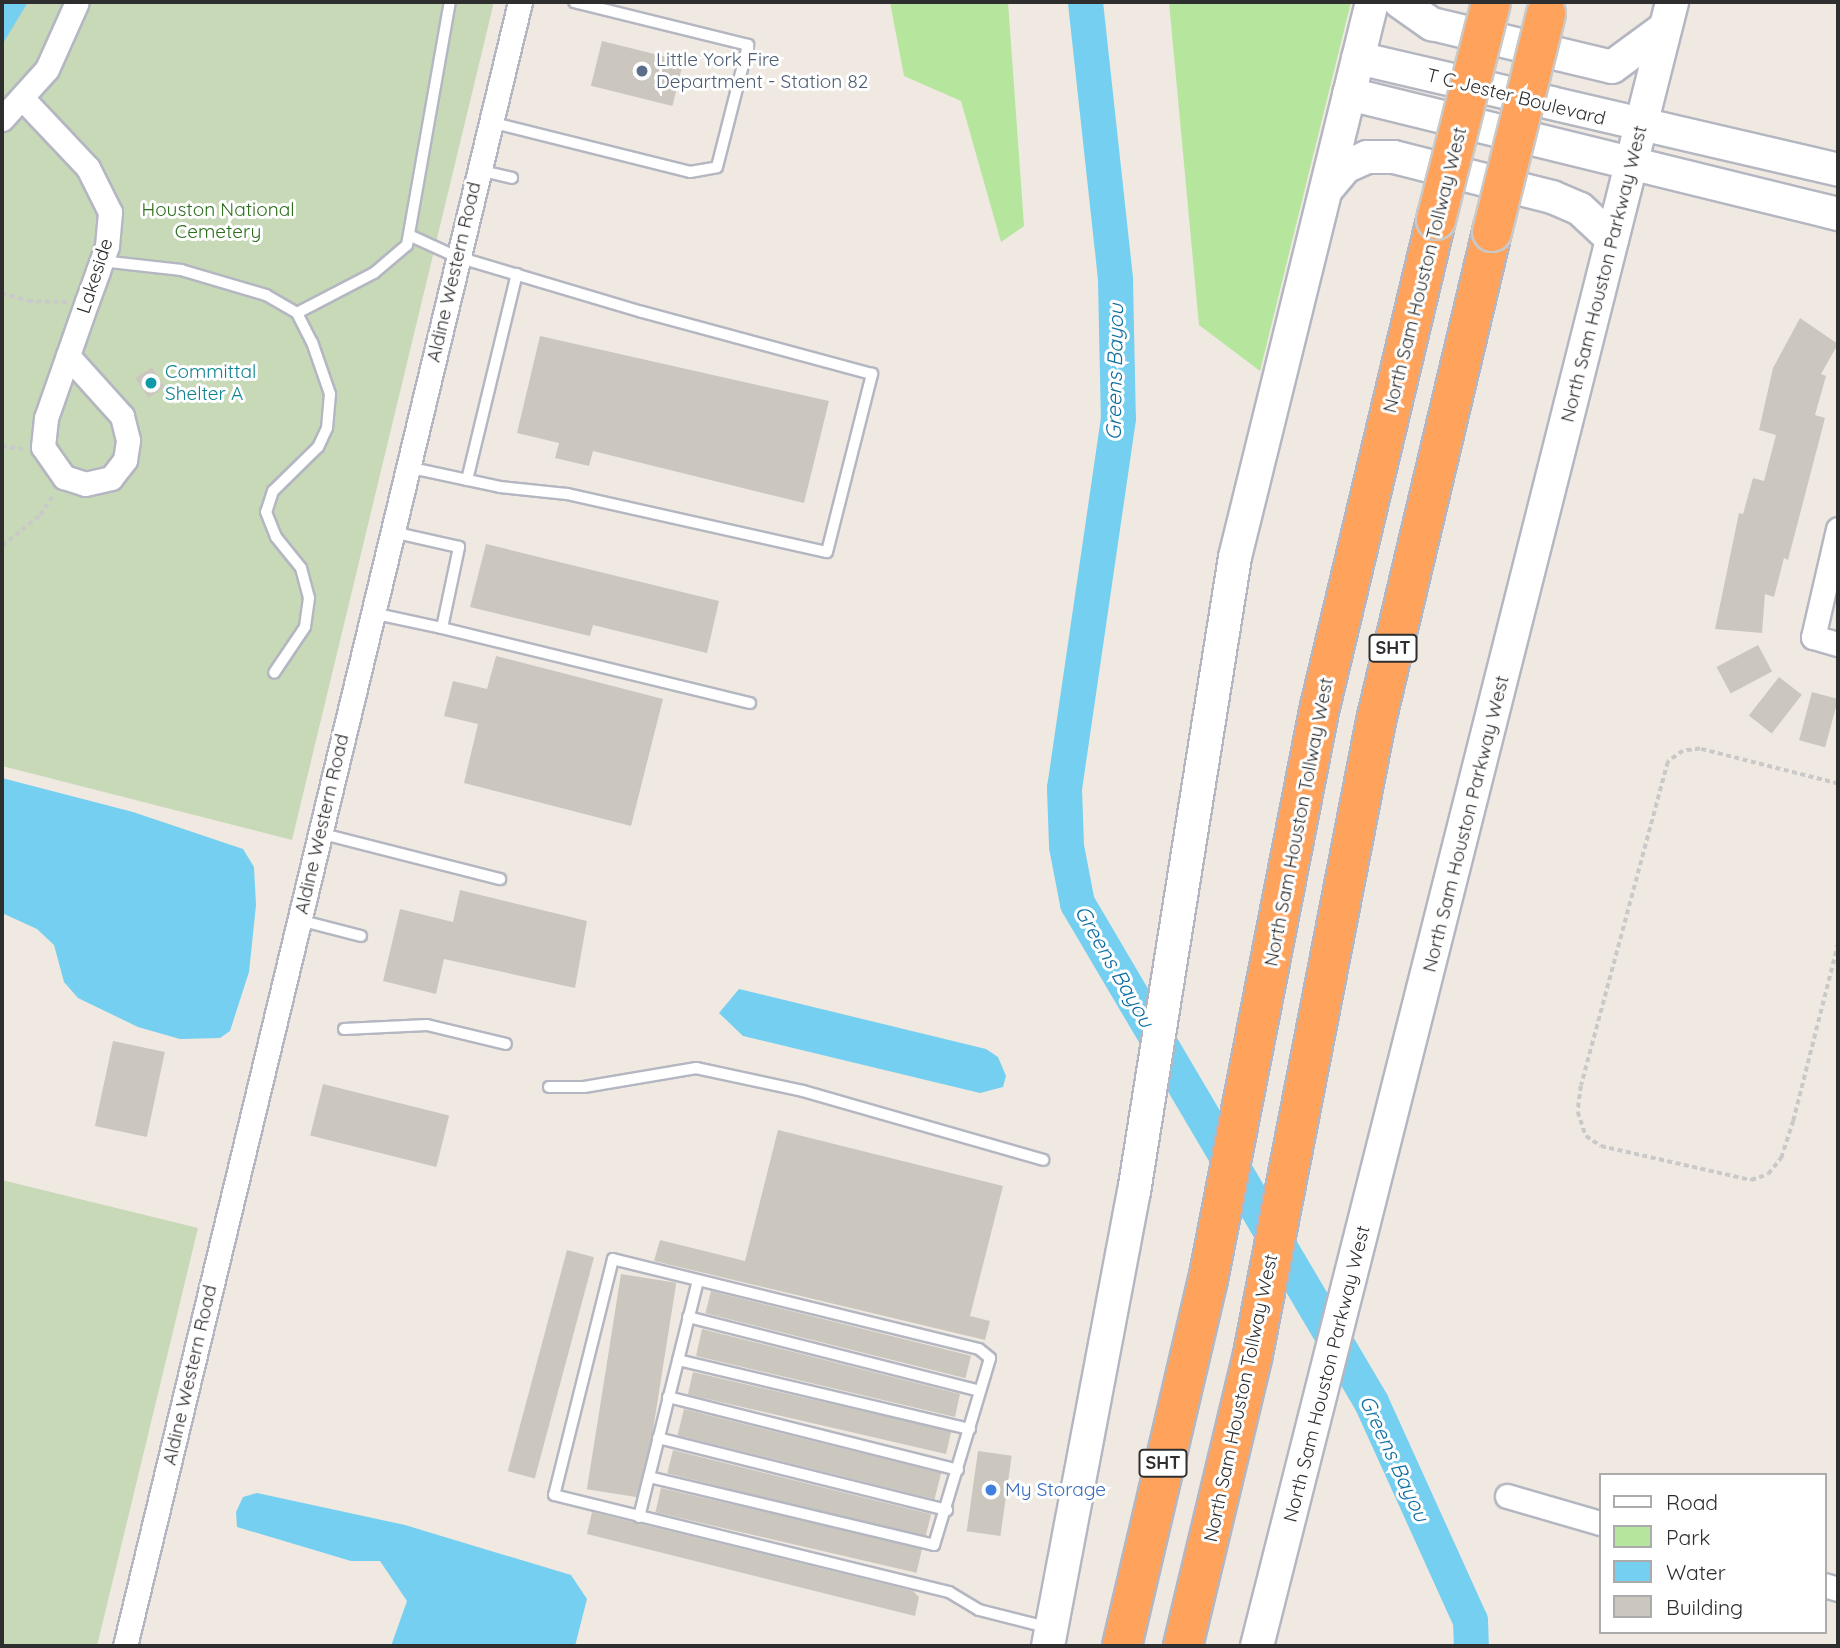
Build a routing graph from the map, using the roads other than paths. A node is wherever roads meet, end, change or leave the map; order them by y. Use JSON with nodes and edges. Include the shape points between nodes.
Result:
{"nodes":[{"id":1,"x":77,"y":2,"type":"edge"},
{"id":2,"x":450,"y":2,"type":"edge"},
{"id":3,"x":520,"y":2,"type":"edge"},
{"id":4,"x":574,"y":2,"type":"edge"},
{"id":5,"x":1372,"y":2,"type":"edge"},
{"id":6,"x":1400,"y":2,"type":"edge"},
{"id":7,"x":1491,"y":2,"type":"edge"},
{"id":8,"x":1548,"y":8,"type":"edge"},
{"id":9,"x":1668,"y":15,"type":"edge"},
{"id":10,"x":1358,"y":58,"type":"junction"},
{"id":11,"x":1349,"y":94,"type":"junction"},
{"id":12,"x":24,"y":100,"type":"junction"},
{"id":13,"x":2,"y":118,"type":"edge"},
{"id":14,"x":490,"y":122,"type":"junction"},
{"id":15,"x":1640,"y":127,"type":"junction"},
{"id":16,"x":1631,"y":164,"type":"junction"},
{"id":17,"x":478,"y":170,"type":"junction"},
{"id":18,"x":1838,"y":170,"type":"edge"},
{"id":19,"x":512,"y":178,"type":"dead end"},
{"id":20,"x":1326,"y":190,"type":"junction"},
{"id":21,"x":1838,"y":214,"type":"edge"},
{"id":22,"x":411,"y":236,"type":"junction"},
{"id":23,"x":1612,"y":239,"type":"junction"},
{"id":24,"x":457,"y":257,"type":"junction"},
{"id":25,"x":102,"y":261,"type":"junction"},
{"id":26,"x":517,"y":274,"type":"junction"},
{"id":27,"x":297,"y":313,"type":"junction"},
{"id":28,"x":68,"y":356,"type":"junction"},
{"id":29,"x":407,"y":467,"type":"junction"},
{"id":30,"x":467,"y":480,"type":"junction"},
{"id":31,"x":1838,"y":529,"type":"edge"},
{"id":32,"x":392,"y":532,"type":"junction"},
{"id":33,"x":372,"y":613,"type":"junction"},
{"id":34,"x":442,"y":628,"type":"junction"},
{"id":35,"x":1838,"y":644,"type":"edge"},
{"id":36,"x":274,"y":673,"type":"dead end"},
{"id":37,"x":750,"y":703,"type":"dead end"},
{"id":38,"x":319,"y":833,"type":"junction"},
{"id":39,"x":500,"y":879,"type":"dead end"},
{"id":40,"x":299,"y":920,"type":"junction"},
{"id":41,"x":361,"y":936,"type":"dead end"},
{"id":42,"x":344,"y":1029,"type":"dead end"},
{"id":43,"x":506,"y":1044,"type":"dead end"},
{"id":44,"x":548,"y":1087,"type":"dead end"},
{"id":45,"x":1043,"y":1160,"type":"dead end"},
{"id":46,"x":698,"y":1280,"type":"junction"},
{"id":47,"x":688,"y":1317,"type":"junction"},
{"id":48,"x":678,"y":1360,"type":"junction"},
{"id":49,"x":980,"y":1391,"type":"junction"},
{"id":50,"x":668,"y":1397,"type":"junction"},
{"id":51,"x":970,"y":1429,"type":"junction"},
{"id":52,"x":659,"y":1438,"type":"junction"},
{"id":53,"x":958,"y":1470,"type":"junction"},
{"id":54,"x":649,"y":1477,"type":"junction"},
{"id":55,"x":1507,"y":1496,"type":"dead end"},
{"id":56,"x":947,"y":1510,"type":"junction"},
{"id":57,"x":639,"y":1517,"type":"junction"},
{"id":58,"x":1598,"y":1522,"type":"edge"},
{"id":59,"x":1050,"y":1638,"type":"edge"},
{"id":60,"x":125,"y":1646,"type":"edge"},
{"id":61,"x":1122,"y":1646,"type":"edge"},
{"id":62,"x":1183,"y":1646,"type":"edge"},
{"id":63,"x":1257,"y":1646,"type":"edge"}],
"edges":[{"from":1,"to":12,"type":"street","via":[[56,54]]},
{"from":2,"to":22,"type":"lane"},
{"from":3,"to":14,"type":"street","name":"Aldine Western Road"},
{"from":4,"to":14,"type":"lane","via":[[748,45],[717,167],[690,172]]},
{"from":5,"to":10,"type":"main road"},
{"from":6,"to":9,"type":"main road","via":[[1432,24],[1612,67]]},
{"from":7,"to":61,"type":"highway","name":"North Sam Houston Tollway West","number":"SHT","bridge":true,"via":[[1319,711],[1208,1280]]},
{"from":8,"to":62,"type":"highway","name":"North Sam Houston Tollway West","number":"SHT","bridge":true,"via":[[1376,720],[1253,1354]]},
{"from":9,"to":15,"type":"main road","name":"North Sam Houston Parkway West"},
{"from":10,"to":11,"type":"main road"},
{"from":10,"to":15,"type":"main road","name":"T C Jester Boulevard"},
{"from":11,"to":16,"type":"main road","name":"T C Jester Boulevard"},
{"from":11,"to":20,"type":"main road"},
{"from":12,"to":13,"type":"street"},
{"from":12,"to":25,"type":"street","name":"Lakeside","via":[[89,168],[106,196],[110,229]]},
{"from":14,"to":17,"type":"street","name":"Aldine Western Road"},
{"from":15,"to":16,"type":"main road","name":"North Sam Houston Parkway West"},
{"from":15,"to":18,"type":"main road","name":"T C Jester Boulevard"},
{"from":16,"to":21,"type":"main road","name":"T C Jester Boulevard"},
{"from":16,"to":23,"type":"main road","name":"North Sam Houston Parkway West"},
{"from":17,"to":19,"type":"lane"},
{"from":17,"to":24,"type":"street","name":"Aldine Western Road"},
{"from":20,"to":23,"type":"main road","via":[[1345,167],[1367,157],[1394,157],[1552,197],[1580,209]]},
{"from":20,"to":59,"type":"main road","via":[[1235,557],[1134,1192]]},
{"from":22,"to":24,"type":"lane"},
{"from":22,"to":27,"type":"lane","via":[[393,261]]},
{"from":23,"to":63,"type":"main road","name":"North Sam Houston Parkway West"},
{"from":24,"to":26,"type":"lane"},
{"from":24,"to":29,"type":"street","name":"Aldine Western Road"},
{"from":25,"to":27,"type":"lane","via":[[181,270],[266,295]]},
{"from":25,"to":28,"type":"street","name":"Lakeside"},
{"from":26,"to":30,"type":"lane"},
{"from":26,"to":30,"type":"lane","via":[[872,374],[827,552],[567,494]]},
{"from":27,"to":36,"type":"lane","via":[[324,371],[330,411],[318,447],[267,501],[269,524],[300,568],[309,598],[305,627]]},
{"from":28,"to":28,"type":"street","name":"Lakeside","via":[[46,418],[43,447],[64,477],[85,484],[111,478],[125,460],[128,440],[122,416]]},
{"from":29,"to":30,"type":"lane"},
{"from":29,"to":32,"type":"street","name":"Aldine Western Road"},
{"from":31,"to":35,"type":"street","via":[[1813,638]]},
{"from":32,"to":33,"type":"street","name":"Aldine Western Road"},
{"from":32,"to":34,"type":"lane","via":[[459,547]]},
{"from":33,"to":34,"type":"lane"},
{"from":33,"to":38,"type":"street","name":"Aldine Western Road"},
{"from":34,"to":37,"type":"lane"},
{"from":38,"to":39,"type":"lane"},
{"from":38,"to":40,"type":"street","name":"Aldine Western Road"},
{"from":40,"to":41,"type":"lane"},
{"from":40,"to":60,"type":"street","name":"Aldine Western Road"},
{"from":42,"to":43,"type":"lane","via":[[427,1025]]},
{"from":44,"to":45,"type":"lane","via":[[584,1087],[696,1068],[803,1091]]},
{"from":46,"to":47,"type":"lane"},
{"from":46,"to":49,"type":"lane","via":[[979,1349],[990,1358]]},
{"from":46,"to":57,"type":"lane","via":[[613,1259],[554,1495]]},
{"from":47,"to":48,"type":"lane"},
{"from":47,"to":49,"type":"lane"},
{"from":48,"to":50,"type":"lane"},
{"from":48,"to":51,"type":"lane"},
{"from":49,"to":51,"type":"lane"},
{"from":50,"to":52,"type":"lane"},
{"from":50,"to":53,"type":"lane"},
{"from":51,"to":53,"type":"lane"},
{"from":52,"to":54,"type":"lane"},
{"from":52,"to":56,"type":"lane"},
{"from":53,"to":56,"type":"lane"},
{"from":54,"to":56,"type":"lane","via":[[925,1545],[939,1537]]},
{"from":54,"to":57,"type":"lane"},
{"from":55,"to":58,"type":"street"},
{"from":57,"to":59,"type":"lane","via":[[949,1592],[979,1610]]}]}
